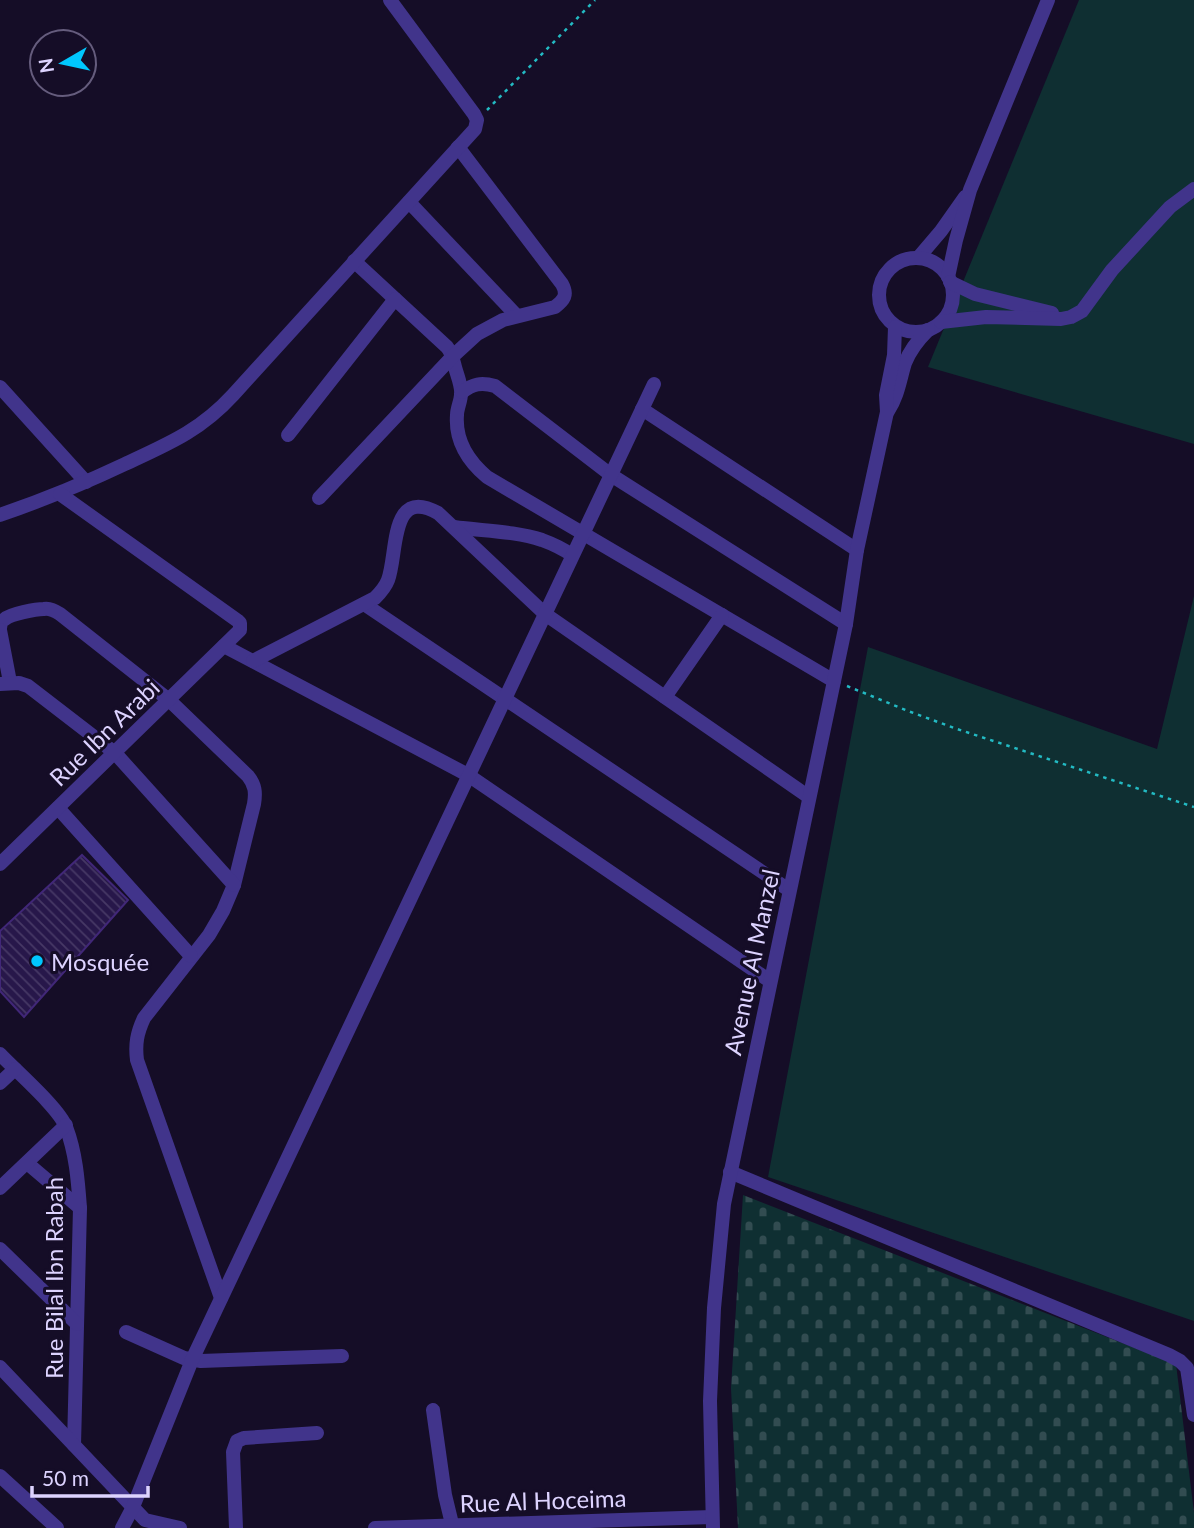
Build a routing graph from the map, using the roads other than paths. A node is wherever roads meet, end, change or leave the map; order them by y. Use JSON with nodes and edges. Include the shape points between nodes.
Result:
{"nodes":[{"id":1,"x":1048,"y":0,"type":"edge"},
{"id":2,"x":392,"y":1,"type":"edge"},
{"id":3,"x":458,"y":147,"type":"junction"},
{"id":4,"x":1194,"y":189,"type":"edge"},
{"id":5,"x":970,"y":190,"type":"junction"},
{"id":6,"x":409,"y":202,"type":"junction"},
{"id":7,"x":918,"y":258,"type":"junction"},
{"id":8,"x":355,"y":261,"type":"junction"},
{"id":9,"x":949,"y":280,"type":"junction"},
{"id":10,"x":395,"y":299,"type":"junction"},
{"id":11,"x":517,"y":316,"type":"junction"},
{"id":12,"x":1071,"y":317,"type":"junction"},
{"id":13,"x":941,"y":323,"type":"junction"},
{"id":14,"x":895,"y":327,"type":"junction"},
{"id":15,"x":928,"y":330,"type":"junction"},
{"id":16,"x":453,"y":356,"type":"junction"},
{"id":17,"x":654,"y":384,"type":"dead end"},
{"id":18,"x":0,"y":387,"type":"edge"},
{"id":19,"x":462,"y":392,"type":"junction"},
{"id":20,"x":642,"y":408,"type":"junction"},
{"id":21,"x":887,"y":412,"type":"junction"},
{"id":22,"x":288,"y":435,"type":"dead end"},
{"id":23,"x":611,"y":475,"type":"junction"},
{"id":24,"x":86,"y":482,"type":"junction"},
{"id":25,"x":60,"y":494,"type":"junction"},
{"id":26,"x":319,"y":498,"type":"dead end"},
{"id":27,"x":2,"y":512,"type":"edge"},
{"id":28,"x":454,"y":527,"type":"junction"},
{"id":29,"x":583,"y":533,"type":"junction"},
{"id":30,"x":857,"y":550,"type":"junction"},
{"id":31,"x":572,"y":555,"type":"junction"},
{"id":32,"x":364,"y":604,"type":"junction"},
{"id":33,"x":545,"y":614,"type":"junction"},
{"id":34,"x":722,"y":615,"type":"junction"},
{"id":35,"x":846,"y":624,"type":"junction"},
{"id":36,"x":0,"y":629,"type":"edge"},
{"id":37,"x":224,"y":646,"type":"junction"},
{"id":38,"x":253,"y":661,"type":"junction"},
{"id":39,"x":834,"y":681,"type":"junction"},
{"id":40,"x":5,"y":683,"type":"edge"},
{"id":41,"x":665,"y":697,"type":"junction"},
{"id":42,"x":504,"y":698,"type":"junction"},
{"id":43,"x":169,"y":700,"type":"junction"},
{"id":44,"x":115,"y":753,"type":"junction"},
{"id":45,"x":468,"y":775,"type":"junction"},
{"id":46,"x":809,"y":797,"type":"junction"},
{"id":47,"x":58,"y":808,"type":"junction"},
{"id":48,"x":0,"y":864,"type":"edge"},
{"id":49,"x":234,"y":885,"type":"junction"},
{"id":50,"x":789,"y":890,"type":"junction"},
{"id":51,"x":191,"y":956,"type":"junction"},
{"id":52,"x":770,"y":981,"type":"junction"},
{"id":53,"x":0,"y":1054,"type":"edge"},
{"id":54,"x":15,"y":1069,"type":"junction"},
{"id":55,"x":0,"y":1083,"type":"edge"},
{"id":56,"x":66,"y":1125,"type":"junction"},
{"id":57,"x":27,"y":1163,"type":"junction"},
{"id":58,"x":730,"y":1172,"type":"junction"},
{"id":59,"x":0,"y":1188,"type":"edge"},
{"id":60,"x":80,"y":1208,"type":"junction"},
{"id":61,"x":0,"y":1249,"type":"edge"},
{"id":62,"x":221,"y":1298,"type":"junction"},
{"id":63,"x":77,"y":1324,"type":"junction"},
{"id":64,"x":126,"y":1332,"type":"dead end"},
{"id":65,"x":341,"y":1356,"type":"dead end"},
{"id":66,"x":192,"y":1360,"type":"junction"},
{"id":67,"x":0,"y":1367,"type":"edge"},
{"id":68,"x":433,"y":1410,"type":"dead end"},
{"id":69,"x":1194,"y":1415,"type":"edge"},
{"id":70,"x":317,"y":1433,"type":"dead end"},
{"id":71,"x":74,"y":1445,"type":"junction"},
{"id":72,"x":0,"y":1476,"type":"edge"},
{"id":73,"x":133,"y":1507,"type":"junction"},
{"id":74,"x":713,"y":1522,"type":"edge"},
{"id":75,"x":533,"y":1525,"type":"edge"},
{"id":76,"x":453,"y":1527,"type":"edge"},
{"id":77,"x":57,"y":1528,"type":"edge"},
{"id":78,"x":122,"y":1528,"type":"edge"},
{"id":79,"x":180,"y":1528,"type":"edge"},
{"id":80,"x":236,"y":1528,"type":"edge"},
{"id":81,"x":375,"y":1528,"type":"edge"}],
"edges":[{"from":1,"to":5,"type":"street"},
{"from":2,"to":3,"type":"street","via":[[477,120],[475,129]]},
{"from":3,"to":6,"type":"street"},
{"from":3,"to":11,"type":"street","via":[[565,290],[566,296],[555,307]]},
{"from":4,"to":12,"type":"street","via":[[1170,207],[1112,270],[1082,311]]},
{"from":5,"to":7,"type":"street"},
{"from":5,"to":9,"type":"street"},
{"from":6,"to":8,"type":"street"},
{"from":6,"to":11,"type":"street"},
{"from":7,"to":9,"type":"street","via":[[935,264]]},
{"from":7,"to":14,"type":"street","via":[[895,264],[880,284],[881,308]]},
{"from":8,"to":10,"type":"street"},
{"from":8,"to":24,"type":"street","via":[[204,423]]},
{"from":9,"to":12,"type":"street","via":[[988,298]]},
{"from":9,"to":13,"type":"street","via":[[952,303]]},
{"from":10,"to":16,"type":"street"},
{"from":10,"to":22,"type":"street"},
{"from":11,"to":16,"type":"street","via":[[477,334]]},
{"from":12,"to":13,"type":"street","via":[[972,317]]},
{"from":13,"to":15,"type":"street"},
{"from":14,"to":15,"type":"street","via":[[906,332]]},
{"from":14,"to":21,"type":"street","name":"Avenue Al Manzel"},
{"from":15,"to":21,"type":"street","name":"Avenue Al Manzel","via":[[908,356]]},
{"from":16,"to":19,"type":"street"},
{"from":16,"to":26,"type":"street"},
{"from":17,"to":20,"type":"street"},
{"from":18,"to":24,"type":"street"},
{"from":19,"to":23,"type":"street","via":[[471,385],[495,386]]},
{"from":19,"to":29,"type":"street","via":[[456,419],[468,458],[487,477]]},
{"from":20,"to":23,"type":"street"},
{"from":20,"to":30,"type":"street"},
{"from":21,"to":30,"type":"street","name":"Avenue Al Manzel"},
{"from":23,"to":29,"type":"street"},
{"from":23,"to":35,"type":"street"},
{"from":24,"to":25,"type":"street"},
{"from":25,"to":27,"type":"street"},
{"from":25,"to":37,"type":"street","name":"Rue Ibn Arabi","via":[[238,621],[240,629]]},
{"from":28,"to":31,"type":"street","via":[[526,536]]},
{"from":28,"to":32,"type":"street","via":[[427,507],[404,513],[388,579],[383,590]]},
{"from":28,"to":33,"type":"street"},
{"from":29,"to":31,"type":"street"},
{"from":29,"to":34,"type":"street"},
{"from":30,"to":35,"type":"street","name":"Avenue Al Manzel"},
{"from":31,"to":33,"type":"street"},
{"from":32,"to":38,"type":"street"},
{"from":32,"to":42,"type":"street"},
{"from":33,"to":41,"type":"street"},
{"from":33,"to":42,"type":"street"},
{"from":34,"to":39,"type":"street"},
{"from":34,"to":41,"type":"street"},
{"from":35,"to":39,"type":"street","name":"Avenue Al Manzel"},
{"from":36,"to":40,"type":"street"},
{"from":36,"to":43,"type":"street","via":[[9,616],[52,610]]},
{"from":37,"to":38,"type":"street"},
{"from":37,"to":43,"type":"street","name":"Rue Ibn Arabi"},
{"from":38,"to":45,"type":"street"},
{"from":39,"to":46,"type":"street","name":"Avenue Al Manzel"},
{"from":40,"to":44,"type":"street","via":[[28,686]]},
{"from":41,"to":46,"type":"street"},
{"from":42,"to":45,"type":"street"},
{"from":42,"to":50,"type":"street"},
{"from":43,"to":44,"type":"street","name":"Rue Ibn Arabi"},
{"from":43,"to":49,"type":"street","via":[[254,784],[256,794]]},
{"from":44,"to":47,"type":"street","name":"Rue Ibn Arabi"},
{"from":44,"to":49,"type":"street"},
{"from":45,"to":52,"type":"street"},
{"from":45,"to":62,"type":"street"},
{"from":46,"to":50,"type":"street","name":"Avenue Al Manzel"},
{"from":47,"to":48,"type":"street","name":"Rue Ibn Arabi"},
{"from":47,"to":51,"type":"street"},
{"from":49,"to":51,"type":"street","via":[[209,935]]},
{"from":50,"to":52,"type":"street","name":"Avenue Al Manzel"},
{"from":51,"to":62,"type":"street","via":[[144,1018],[135,1046],[136,1060]]},
{"from":52,"to":58,"type":"street","name":"Avenue Al Manzel"},
{"from":53,"to":54,"type":"street","name":"Rue Bilal Ibn Rabah"},
{"from":54,"to":55,"type":"street"},
{"from":54,"to":56,"type":"street","name":"Rue Bilal Ibn Rabah"},
{"from":56,"to":57,"type":"street"},
{"from":56,"to":60,"type":"street","name":"Rue Bilal Ibn Rabah"},
{"from":57,"to":59,"type":"street"},
{"from":57,"to":60,"type":"street"},
{"from":58,"to":69,"type":"street","via":[[1169,1355],[1187,1368]]},
{"from":58,"to":74,"type":"street","name":"Avenue Al Manzel","via":[[714,1308],[709,1401]]},
{"from":60,"to":63,"type":"street","name":"Rue Bilal Ibn Rabah"},
{"from":61,"to":63,"type":"street"},
{"from":62,"to":66,"type":"street"},
{"from":63,"to":71,"type":"street","name":"Rue Bilal Ibn Rabah"},
{"from":64,"to":66,"type":"street"},
{"from":65,"to":66,"type":"street"},
{"from":66,"to":73,"type":"street"},
{"from":67,"to":71,"type":"street"},
{"from":68,"to":76,"type":"street"},
{"from":70,"to":80,"type":"street","via":[[237,1441],[233,1452]]},
{"from":71,"to":73,"type":"street"},
{"from":72,"to":77,"type":"street"},
{"from":73,"to":78,"type":"street"},
{"from":73,"to":79,"type":"street","via":[[145,1520]]},
{"from":74,"to":75,"type":"street","name":"Rue Al Hoceima"},
{"from":75,"to":76,"type":"street","name":"Rue Al Hoceima"},
{"from":76,"to":81,"type":"street","name":"Rue Al Hoceima"}]}
